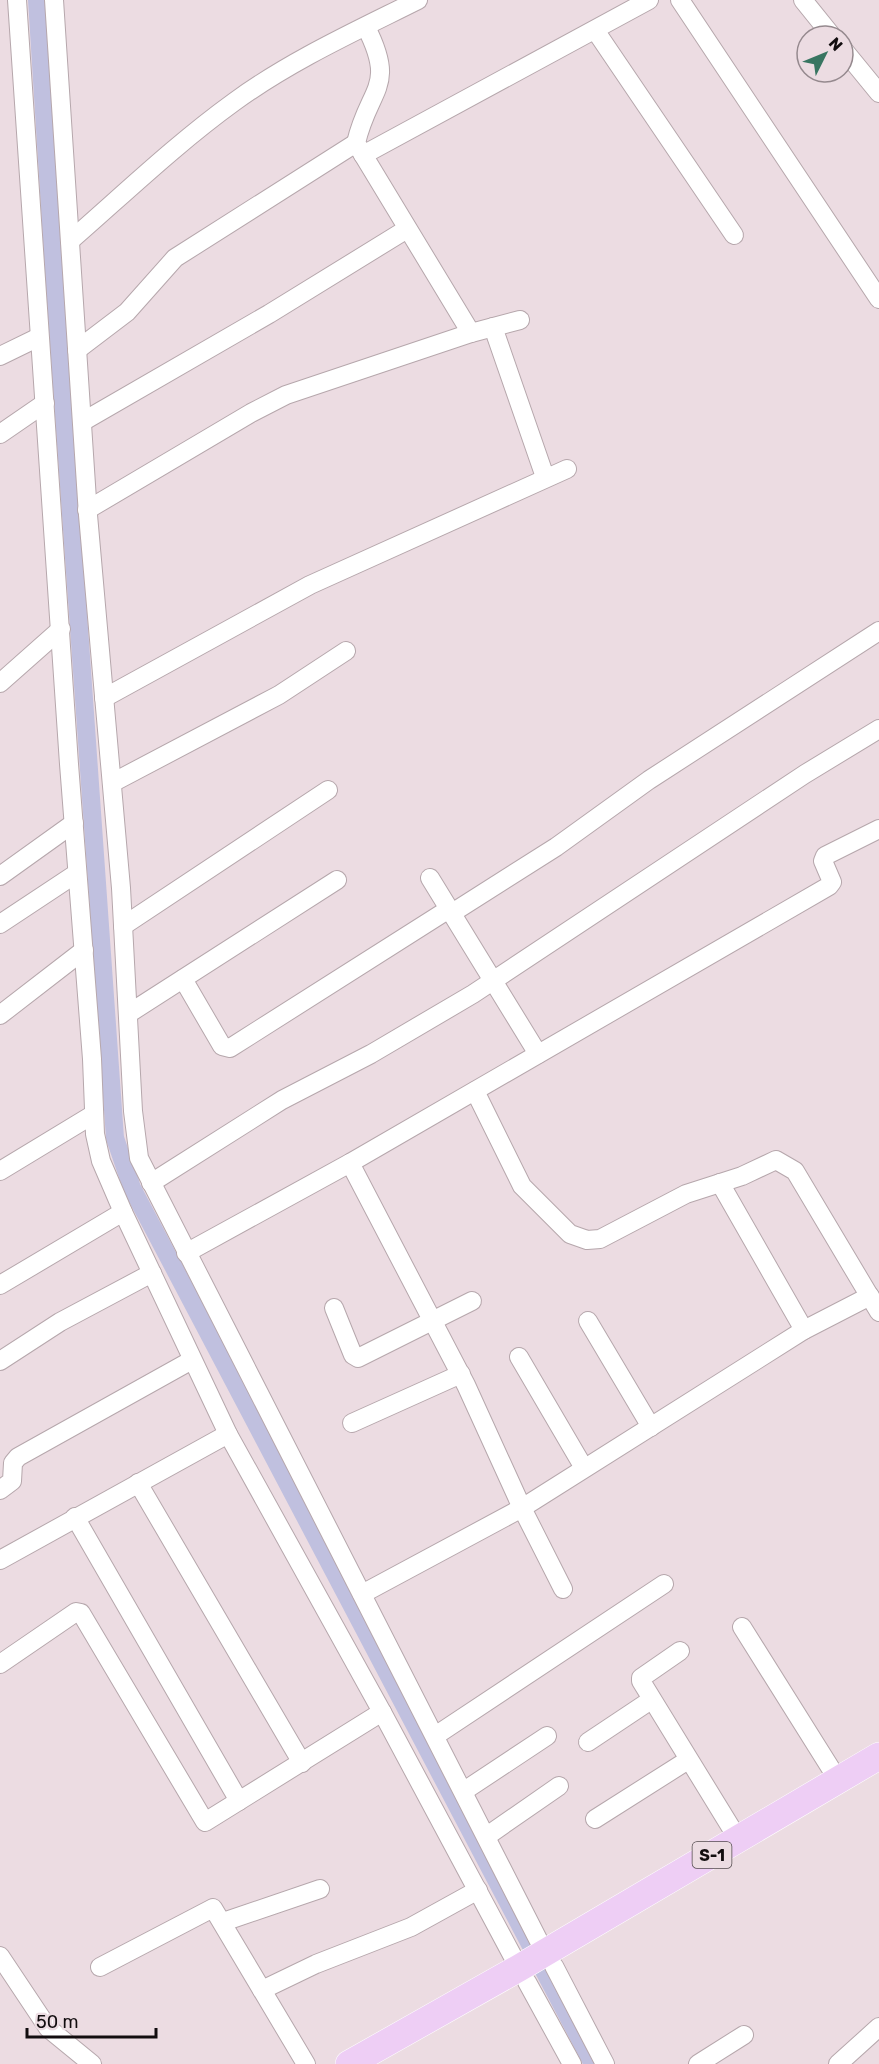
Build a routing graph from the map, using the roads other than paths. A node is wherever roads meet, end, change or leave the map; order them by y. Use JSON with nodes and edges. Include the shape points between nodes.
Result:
{"nodes":[{"id":1,"x":17,"y":0,"type":"edge"},
{"id":2,"x":54,"y":0,"type":"edge"},
{"id":3,"x":418,"y":0,"type":"edge"},
{"id":4,"x":649,"y":0,"type":"edge"},
{"id":5,"x":680,"y":0,"type":"edge"},
{"id":6,"x":803,"y":0,"type":"edge"},
{"id":7,"x":822,"y":24,"type":"edge"},
{"id":8,"x":366,"y":27,"type":"junction"},
{"id":9,"x":595,"y":30,"type":"junction"},
{"id":10,"x":855,"y":64,"type":"edge"},
{"id":11,"x":879,"y":93,"type":"edge"},
{"id":12,"x":359,"y":149,"type":"junction"},
{"id":13,"x":407,"y":229,"type":"junction"},
{"id":14,"x":734,"y":235,"type":"dead end"},
{"id":15,"x":70,"y":241,"type":"junction"},
{"id":16,"x":879,"y":300,"type":"edge"},
{"id":17,"x":520,"y":320,"type":"dead end"},
{"id":18,"x":493,"y":327,"type":"junction"},
{"id":19,"x":471,"y":333,"type":"junction"},
{"id":20,"x":39,"y":337,"type":"junction"},
{"id":21,"x":77,"y":350,"type":"junction"},
{"id":22,"x":0,"y":356,"type":"edge"},
{"id":23,"x":45,"y":403,"type":"junction"},
{"id":24,"x":81,"y":422,"type":"junction"},
{"id":25,"x":0,"y":434,"type":"edge"},
{"id":26,"x":567,"y":469,"type":"dead end"},
{"id":27,"x":545,"y":477,"type":"junction"},
{"id":28,"x":87,"y":510,"type":"junction"},
{"id":29,"x":61,"y":629,"type":"junction"},
{"id":30,"x":879,"y":631,"type":"edge"},
{"id":31,"x":346,"y":651,"type":"dead end"},
{"id":32,"x":0,"y":683,"type":"edge"},
{"id":33,"x":104,"y":698,"type":"junction"},
{"id":34,"x":879,"y":729,"type":"edge"},
{"id":35,"x":111,"y":783,"type":"junction"},
{"id":36,"x":328,"y":790,"type":"dead end"},
{"id":37,"x":74,"y":823,"type":"junction"},
{"id":38,"x":879,"y":829,"type":"edge"},
{"id":39,"x":77,"y":873,"type":"junction"},
{"id":40,"x":0,"y":876,"type":"edge"},
{"id":41,"x":430,"y":878,"type":"dead end"},
{"id":42,"x":337,"y":880,"type":"dead end"},
{"id":43,"x":450,"y":911,"type":"junction"},
{"id":44,"x":0,"y":924,"type":"edge"},
{"id":45,"x":123,"y":926,"type":"junction"},
{"id":46,"x":84,"y":950,"type":"junction"},
{"id":47,"x":183,"y":979,"type":"junction"},
{"id":48,"x":494,"y":981,"type":"junction"},
{"id":49,"x":128,"y":1014,"type":"junction"},
{"id":50,"x":0,"y":1015,"type":"edge"},
{"id":51,"x":538,"y":1054,"type":"junction"},
{"id":52,"x":476,"y":1091,"type":"junction"},
{"id":53,"x":94,"y":1114,"type":"junction"},
{"id":54,"x":350,"y":1163,"type":"junction"},
{"id":55,"x":0,"y":1171,"type":"edge"},
{"id":56,"x":151,"y":1183,"type":"junction"},
{"id":57,"x":720,"y":1183,"type":"junction"},
{"id":58,"x":123,"y":1212,"type":"junction"},
{"id":59,"x":186,"y":1253,"type":"junction"},
{"id":60,"x":152,"y":1273,"type":"junction"},
{"id":61,"x":0,"y":1285,"type":"edge"},
{"id":62,"x":472,"y":1301,"type":"dead end"},
{"id":63,"x":875,"y":1304,"type":"edge"},
{"id":64,"x":334,"y":1308,"type":"dead end"},
{"id":65,"x":588,"y":1321,"type":"dead end"},
{"id":66,"x":433,"y":1322,"type":"junction"},
{"id":67,"x":804,"y":1330,"type":"junction"},
{"id":68,"x":519,"y":1357,"type":"dead end"},
{"id":69,"x":0,"y":1360,"type":"edge"},
{"id":70,"x":192,"y":1360,"type":"junction"},
{"id":71,"x":461,"y":1374,"type":"junction"},
{"id":72,"x":352,"y":1423,"type":"dead end"},
{"id":73,"x":651,"y":1427,"type":"junction"},
{"id":74,"x":228,"y":1434,"type":"junction"},
{"id":75,"x":584,"y":1468,"type":"junction"},
{"id":76,"x":138,"y":1482,"type":"junction"},
{"id":77,"x":0,"y":1490,"type":"edge"},
{"id":78,"x":522,"y":1508,"type":"junction"},
{"id":79,"x":75,"y":1516,"type":"junction"},
{"id":80,"x":0,"y":1560,"type":"edge"},
{"id":81,"x":664,"y":1584,"type":"dead end"},
{"id":82,"x":563,"y":1589,"type":"dead end"},
{"id":83,"x":362,"y":1594,"type":"junction"},
{"id":84,"x":742,"y":1627,"type":"dead end"},
{"id":85,"x":680,"y":1651,"type":"dead end"},
{"id":86,"x":0,"y":1664,"type":"edge"},
{"id":87,"x":651,"y":1700,"type":"junction"},
{"id":88,"x":382,"y":1712,"type":"junction"},
{"id":89,"x":435,"y":1736,"type":"junction"},
{"id":90,"x":547,"y":1736,"type":"dead end"},
{"id":91,"x":588,"y":1742,"type":"dead end"},
{"id":92,"x":879,"y":1756,"type":"edge"},
{"id":93,"x":688,"y":1760,"type":"junction"},
{"id":94,"x":302,"y":1763,"type":"junction"},
{"id":95,"x":879,"y":1775,"type":"edge"},
{"id":96,"x":838,"y":1780,"type":"junction"},
{"id":97,"x":559,"y":1786,"type":"dead end"},
{"id":98,"x":464,"y":1791,"type":"junction"},
{"id":99,"x":239,"y":1801,"type":"junction"},
{"id":100,"x":595,"y":1819,"type":"dead end"},
{"id":101,"x":487,"y":1836,"type":"junction"},
{"id":102,"x":738,"y":1839,"type":"junction"},
{"id":103,"x":320,"y":1890,"type":"dead end"},
{"id":104,"x":478,"y":1890,"type":"junction"},
{"id":105,"x":223,"y":1922,"type":"junction"},
{"id":106,"x":0,"y":1956,"type":"edge"},
{"id":107,"x":100,"y":1967,"type":"dead end"},
{"id":108,"x":534,"y":1968,"type":"junction"},
{"id":109,"x":262,"y":1990,"type":"junction"},
{"id":110,"x":879,"y":2026,"type":"edge"},
{"id":111,"x":744,"y":2035,"type":"dead end"},
{"id":112,"x":569,"y":2063,"type":"edge"},
{"id":113,"x":92,"y":2064,"type":"edge"},
{"id":114,"x":306,"y":2064,"type":"edge"},
{"id":115,"x":349,"y":2064,"type":"edge"},
{"id":116,"x":386,"y":2064,"type":"edge"},
{"id":117,"x":605,"y":2064,"type":"edge"},
{"id":118,"x":698,"y":2064,"type":"edge"},
{"id":119,"x":838,"y":2064,"type":"edge"}],
"edges":[{"from":1,"to":20,"type":"street"},
{"from":2,"to":15,"type":"street"},
{"from":3,"to":8,"type":"street"},
{"from":4,"to":9,"type":"street"},
{"from":5,"to":16,"type":"street"},
{"from":6,"to":7,"type":"street"},
{"from":8,"to":12,"type":"street","via":[[382,69],[360,128]]},
{"from":8,"to":15,"type":"street","via":[[315,52],[235,101]]},
{"from":9,"to":12,"type":"street"},
{"from":9,"to":14,"type":"street"},
{"from":10,"to":11,"type":"street"},
{"from":12,"to":13,"type":"street"},
{"from":12,"to":21,"type":"street","via":[[175,258],[127,312]]},
{"from":13,"to":19,"type":"street"},
{"from":13,"to":24,"type":"street"},
{"from":15,"to":21,"type":"street"},
{"from":17,"to":18,"type":"street"},
{"from":18,"to":19,"type":"street"},
{"from":18,"to":27,"type":"street"},
{"from":19,"to":28,"type":"street","via":[[286,395]]},
{"from":20,"to":22,"type":"street"},
{"from":20,"to":23,"type":"street"},
{"from":21,"to":24,"type":"street"},
{"from":23,"to":25,"type":"street"},
{"from":23,"to":29,"type":"street"},
{"from":24,"to":28,"type":"street"},
{"from":26,"to":27,"type":"street"},
{"from":27,"to":33,"type":"street","via":[[310,585]]},
{"from":28,"to":33,"type":"street"},
{"from":29,"to":32,"type":"street"},
{"from":29,"to":37,"type":"street"},
{"from":30,"to":43,"type":"street","via":[[649,780],[556,847]]},
{"from":31,"to":35,"type":"street","via":[[279,695]]},
{"from":33,"to":35,"type":"street"},
{"from":34,"to":48,"type":"street"},
{"from":35,"to":45,"type":"street"},
{"from":36,"to":45,"type":"street"},
{"from":37,"to":39,"type":"street"},
{"from":37,"to":40,"type":"street"},
{"from":38,"to":51,"type":"street","via":[[825,856],[823,861],[832,882],[829,886]]},
{"from":39,"to":44,"type":"street"},
{"from":39,"to":46,"type":"street"},
{"from":41,"to":43,"type":"street"},
{"from":42,"to":47,"type":"street"},
{"from":43,"to":47,"type":"street","via":[[230,1048],[222,1046]]},
{"from":43,"to":48,"type":"street"},
{"from":45,"to":49,"type":"street"},
{"from":46,"to":50,"type":"street"},
{"from":46,"to":53,"type":"street"},
{"from":47,"to":49,"type":"street"},
{"from":48,"to":51,"type":"street"},
{"from":48,"to":56,"type":"street","via":[[371,1054],[282,1100]]},
{"from":49,"to":56,"type":"street","via":[[139,1158]]},
{"from":51,"to":52,"type":"street"},
{"from":52,"to":54,"type":"street"},
{"from":52,"to":57,"type":"street","via":[[522,1186],[570,1234],[587,1240],[600,1239],[686,1194]]},
{"from":53,"to":55,"type":"street"},
{"from":53,"to":58,"type":"street","via":[[101,1161]]},
{"from":54,"to":59,"type":"street"},
{"from":54,"to":66,"type":"street"},
{"from":56,"to":59,"type":"street"},
{"from":57,"to":63,"type":"street","via":[[776,1160],[795,1171]]},
{"from":57,"to":67,"type":"street"},
{"from":58,"to":60,"type":"street"},
{"from":58,"to":61,"type":"street"},
{"from":59,"to":83,"type":"street"},
{"from":60,"to":69,"type":"street","via":[[60,1322]]},
{"from":60,"to":70,"type":"street"},
{"from":62,"to":66,"type":"street"},
{"from":63,"to":67,"type":"street"},
{"from":64,"to":66,"type":"street","via":[[353,1355],[358,1358]]},
{"from":65,"to":73,"type":"street"},
{"from":66,"to":71,"type":"street"},
{"from":67,"to":73,"type":"street"},
{"from":68,"to":75,"type":"street"},
{"from":70,"to":74,"type":"street"},
{"from":70,"to":77,"type":"street","via":[[18,1457],[13,1463],[12,1481]]},
{"from":71,"to":72,"type":"street"},
{"from":71,"to":78,"type":"street"},
{"from":73,"to":75,"type":"street"},
{"from":74,"to":76,"type":"street"},
{"from":74,"to":88,"type":"street"},
{"from":75,"to":78,"type":"street"},
{"from":76,"to":79,"type":"street"},
{"from":76,"to":94,"type":"street"},
{"from":78,"to":82,"type":"street"},
{"from":78,"to":83,"type":"street"},
{"from":79,"to":80,"type":"street"},
{"from":79,"to":99,"type":"street"},
{"from":81,"to":89,"type":"street"},
{"from":83,"to":89,"type":"street"},
{"from":84,"to":96,"type":"street"},
{"from":85,"to":87,"type":"street","via":[[641,1678]]},
{"from":86,"to":99,"type":"street","via":[[76,1612],[81,1613],[204,1822]]},
{"from":87,"to":91,"type":"street"},
{"from":87,"to":93,"type":"street"},
{"from":88,"to":94,"type":"street"},
{"from":88,"to":104,"type":"street"},
{"from":89,"to":98,"type":"street"},
{"from":90,"to":98,"type":"street"},
{"from":92,"to":96,"type":"main road","number":"S-1"},
{"from":93,"to":100,"type":"street"},
{"from":93,"to":102,"type":"street"},
{"from":94,"to":99,"type":"street"},
{"from":95,"to":108,"type":"main road","number":"S-1"},
{"from":96,"to":102,"type":"main road","number":"S-1"},
{"from":97,"to":101,"type":"street"},
{"from":98,"to":101,"type":"street"},
{"from":101,"to":108,"type":"street"},
{"from":102,"to":108,"type":"main road","number":"S-1"},
{"from":103,"to":105,"type":"street"},
{"from":104,"to":108,"type":"street"},
{"from":104,"to":109,"type":"street","via":[[411,1927]]},
{"from":105,"to":107,"type":"street","via":[[213,1908]]},
{"from":105,"to":109,"type":"street"},
{"from":106,"to":113,"type":"street","via":[[48,2028]]},
{"from":108,"to":112,"type":"street"},
{"from":108,"to":115,"type":"main road","number":"S-1"},
{"from":108,"to":116,"type":"main road","number":"S-1"},
{"from":108,"to":117,"type":"street"},
{"from":109,"to":114,"type":"street"},
{"from":110,"to":119,"type":"street"},
{"from":111,"to":118,"type":"street"}]}
